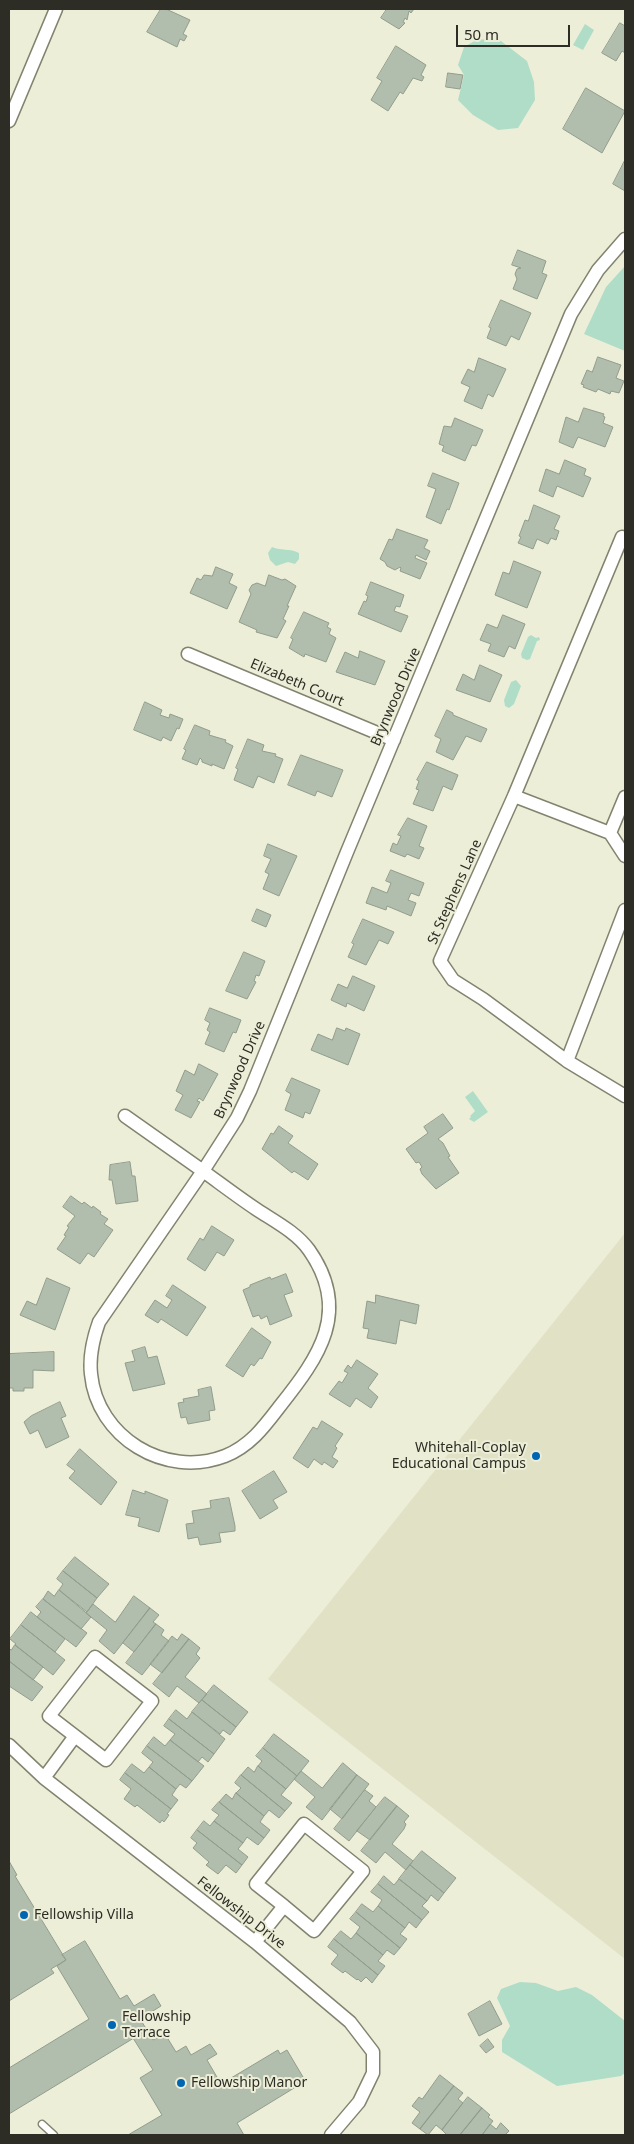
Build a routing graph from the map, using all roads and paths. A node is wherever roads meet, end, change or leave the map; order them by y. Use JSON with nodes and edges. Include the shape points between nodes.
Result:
{"nodes":[{"id":1,"x":56,"y":9,"type":"edge"},
{"id":2,"x":9,"y":121,"type":"edge"},
{"id":3,"x":625,"y":239,"type":"edge"},
{"id":4,"x":624,"y":535,"type":"edge"},
{"id":5,"x":188,"y":654,"type":"dead end"},
{"id":6,"x":394,"y":740,"type":"junction"},
{"id":7,"x":514,"y":796,"type":"junction"},
{"id":8,"x":625,"y":797,"type":"edge"},
{"id":9,"x":610,"y":833,"type":"junction"},
{"id":10,"x":625,"y":856,"type":"edge"},
{"id":11,"x":625,"y":910,"type":"edge"},
{"id":12,"x":567,"y":1061,"type":"junction"},
{"id":13,"x":625,"y":1096,"type":"edge"},
{"id":14,"x":125,"y":1116,"type":"dead end"},
{"id":15,"x":203,"y":1172,"type":"junction"},
{"id":16,"x":75,"y":1736,"type":"junction"},
{"id":17,"x":9,"y":1745,"type":"edge"},
{"id":18,"x":44,"y":1778,"type":"junction"},
{"id":19,"x":284,"y":1906,"type":"junction"},
{"id":20,"x":255,"y":1942,"type":"junction"},
{"id":21,"x":42,"y":2124,"type":"dead end"},
{"id":22,"x":54,"y":2135,"type":"edge"},
{"id":23,"x":331,"y":2135,"type":"edge"}],
"edges":[{"from":1,"to":2,"type":"street"},
{"from":3,"to":6,"type":"street","name":"Brynwood Drive","via":[[598,270],[571,314]]},
{"from":4,"to":7,"type":"street","name":"St Stephens Lane"},
{"from":5,"to":6,"type":"street","name":"Elizabeth Court"},
{"from":6,"to":15,"type":"street","name":"Brynwood Drive","via":[[250,1092]]},
{"from":7,"to":9,"type":"street"},
{"from":7,"to":12,"type":"street","name":"St Stephens Lane","via":[[440,961],[453,980]]},
{"from":8,"to":9,"type":"street"},
{"from":9,"to":10,"type":"street"},
{"from":11,"to":12,"type":"street"},
{"from":12,"to":13,"type":"street","name":"St Stephens Lane"},
{"from":14,"to":15,"type":"street","name":"Brynwood Drive"},
{"from":15,"to":15,"type":"street","name":"Brynwood Drive","via":[[99,1322],[90,1358],[95,1394],[106,1417],[122,1437],[139,1449],[174,1462],[191,1463],[224,1456],[240,1449],[256,1436],[310,1367],[322,1344],[328,1320],[325,1283],[308,1249],[294,1234]]},
{"from":16,"to":16,"type":"street","via":[[49,1716],[95,1657],[152,1701],[106,1760]]},
{"from":16,"to":18,"type":"street"},
{"from":17,"to":18,"type":"street","name":"Fellowship Drive"},
{"from":18,"to":20,"type":"street","name":"Fellowship Drive"},
{"from":19,"to":19,"type":"street","via":[[256,1884],[304,1824],[363,1872],[314,1931]]},
{"from":19,"to":20,"type":"street"},
{"from":20,"to":23,"type":"street","name":"Fellowship Drive","via":[[350,2022],[373,2052],[373,2073],[359,2102]]},
{"from":21,"to":22,"type":"lane"}]}
